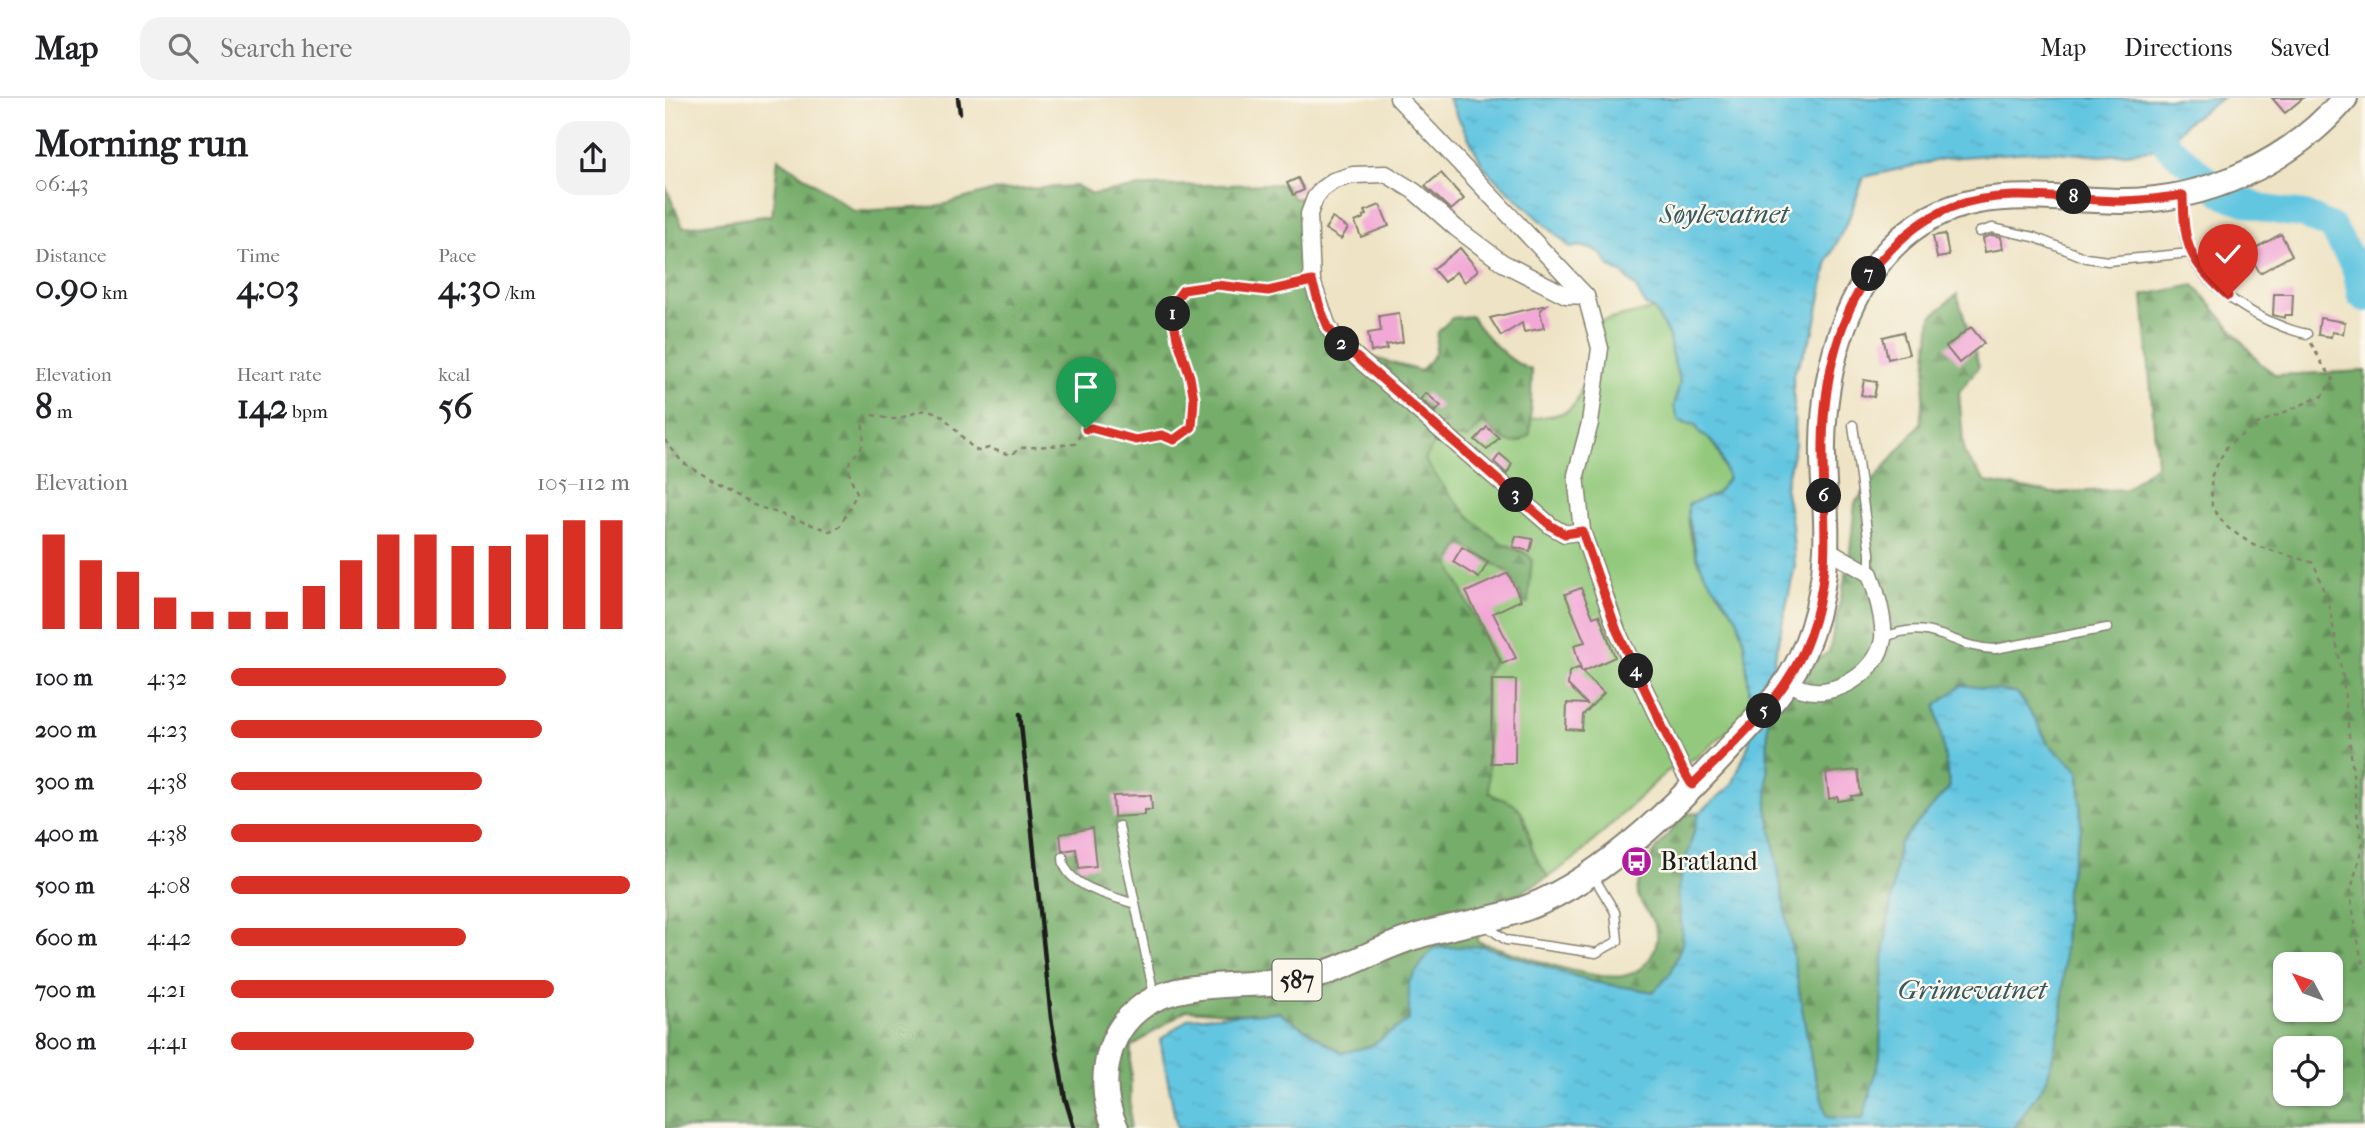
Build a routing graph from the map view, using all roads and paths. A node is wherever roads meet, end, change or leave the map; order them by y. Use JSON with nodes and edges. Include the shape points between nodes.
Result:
{"nodes":[{"id":1,"x":1398,"y":98,"type":"edge"},
{"id":2,"x":2345,"y":98,"type":"edge"},
{"id":3,"x":2183,"y":195,"type":"junction"},
{"id":4,"x":1979,"y":232,"type":"dead end"},
{"id":5,"x":2190,"y":253,"type":"junction"},
{"id":6,"x":1312,"y":281,"type":"junction"},
{"id":7,"x":1586,"y":296,"type":"junction"},
{"id":8,"x":2307,"y":334,"type":"joint"},
{"id":9,"x":1853,"y":425,"type":"dead end"},
{"id":10,"x":1192,"y":427,"type":"joint"},
{"id":11,"x":665,"y":440,"type":"edge"},
{"id":12,"x":1582,"y":531,"type":"junction"},
{"id":13,"x":1826,"y":549,"type":"junction"},
{"id":14,"x":1870,"y":575,"type":"junction"},
{"id":15,"x":2107,"y":628,"type":"dead end"},
{"id":16,"x":1883,"y":638,"type":"junction"},
{"id":17,"x":1782,"y":690,"type":"junction"},
{"id":18,"x":1692,"y":785,"type":"junction"},
{"id":19,"x":1119,"y":826,"type":"dead end"},
{"id":20,"x":1063,"y":857,"type":"dead end"},
{"id":21,"x":1592,"y":873,"type":"junction"},
{"id":22,"x":1135,"y":904,"type":"junction"},
{"id":23,"x":1479,"y":922,"type":"junction"},
{"id":24,"x":2365,"y":967,"type":"edge"},
{"id":25,"x":1155,"y":998,"type":"junction"},
{"id":26,"x":1116,"y":1128,"type":"edge"}],
"edges":[{"from":1,"to":7,"type":"street"},
{"from":2,"to":3,"type":"main road","number":"587","via":[[2316,127],[2257,169]]},
{"from":3,"to":5,"type":"lane"},
{"from":3,"to":13,"type":"main road","number":"587","via":[[2120,201],[2019,196],[1985,200],[1931,218],[1893,247],[1852,303],[1829,383],[1823,443]]},
{"from":4,"to":5,"type":"lane","via":[[1992,228],[2034,237],[2086,258],[2108,261]]},
{"from":5,"to":8,"type":"lane","via":[[2228,296],[2269,323]]},
{"from":6,"to":7,"type":"street","via":[[1309,214],[1315,198],[1333,181],[1373,173],[1399,181],[1503,263],[1566,295]]},
{"from":6,"to":10,"type":"lane","via":[[1268,291],[1217,285],[1183,290],[1176,297],[1171,306],[1194,399]]},
{"from":6,"to":12,"type":"street","via":[[1328,327],[1363,365],[1551,526],[1565,534]]},
{"from":7,"to":12,"type":"street","via":[[1600,348],[1590,423],[1576,475]]},
{"from":8,"to":24,"type":"path","via":[[2333,379],[2322,396],[2255,425],[2227,446],[2211,477],[2212,508],[2228,528],[2253,545],[2314,563],[2330,610],[2363,844],[2350,894]]},
{"from":9,"to":14,"type":"lane"},
{"from":10,"to":11,"type":"path","via":[[1174,440],[1162,435],[1136,440],[1091,428],[1075,444],[1022,448],[1010,455],[989,448],[978,451],[940,414],[921,410],[891,419],[870,415],[862,422],[860,450],[849,464],[857,493],[840,526],[830,531],[751,504],[682,462]]},
{"from":12,"to":18,"type":"street","via":[[1617,631]]},
{"from":13,"to":14,"type":"street"},
{"from":13,"to":17,"type":"main road","number":"587","via":[[1817,613]]},
{"from":14,"to":16,"type":"street"},
{"from":15,"to":16,"type":"lane","via":[[1995,649],[1919,629]]},
{"from":16,"to":17,"type":"street","via":[[1874,661],[1850,682],[1817,691]]},
{"from":17,"to":18,"type":"main road","number":"587"},
{"from":18,"to":21,"type":"main road","number":"587"},
{"from":19,"to":22,"type":"lane"},
{"from":20,"to":22,"type":"lane","via":[[1064,869],[1072,877]]},
{"from":21,"to":23,"type":"main road","number":"587","via":[[1539,903]]},
{"from":21,"to":23,"type":"lane","via":[[1615,912],[1618,941],[1596,953],[1506,940]]},
{"from":22,"to":25,"type":"lane"},
{"from":23,"to":25,"type":"main road","number":"587","via":[[1418,936],[1305,979],[1186,989]]},
{"from":25,"to":26,"type":"main road","number":"587","via":[[1130,1016],[1112,1045],[1105,1094]]}]}
